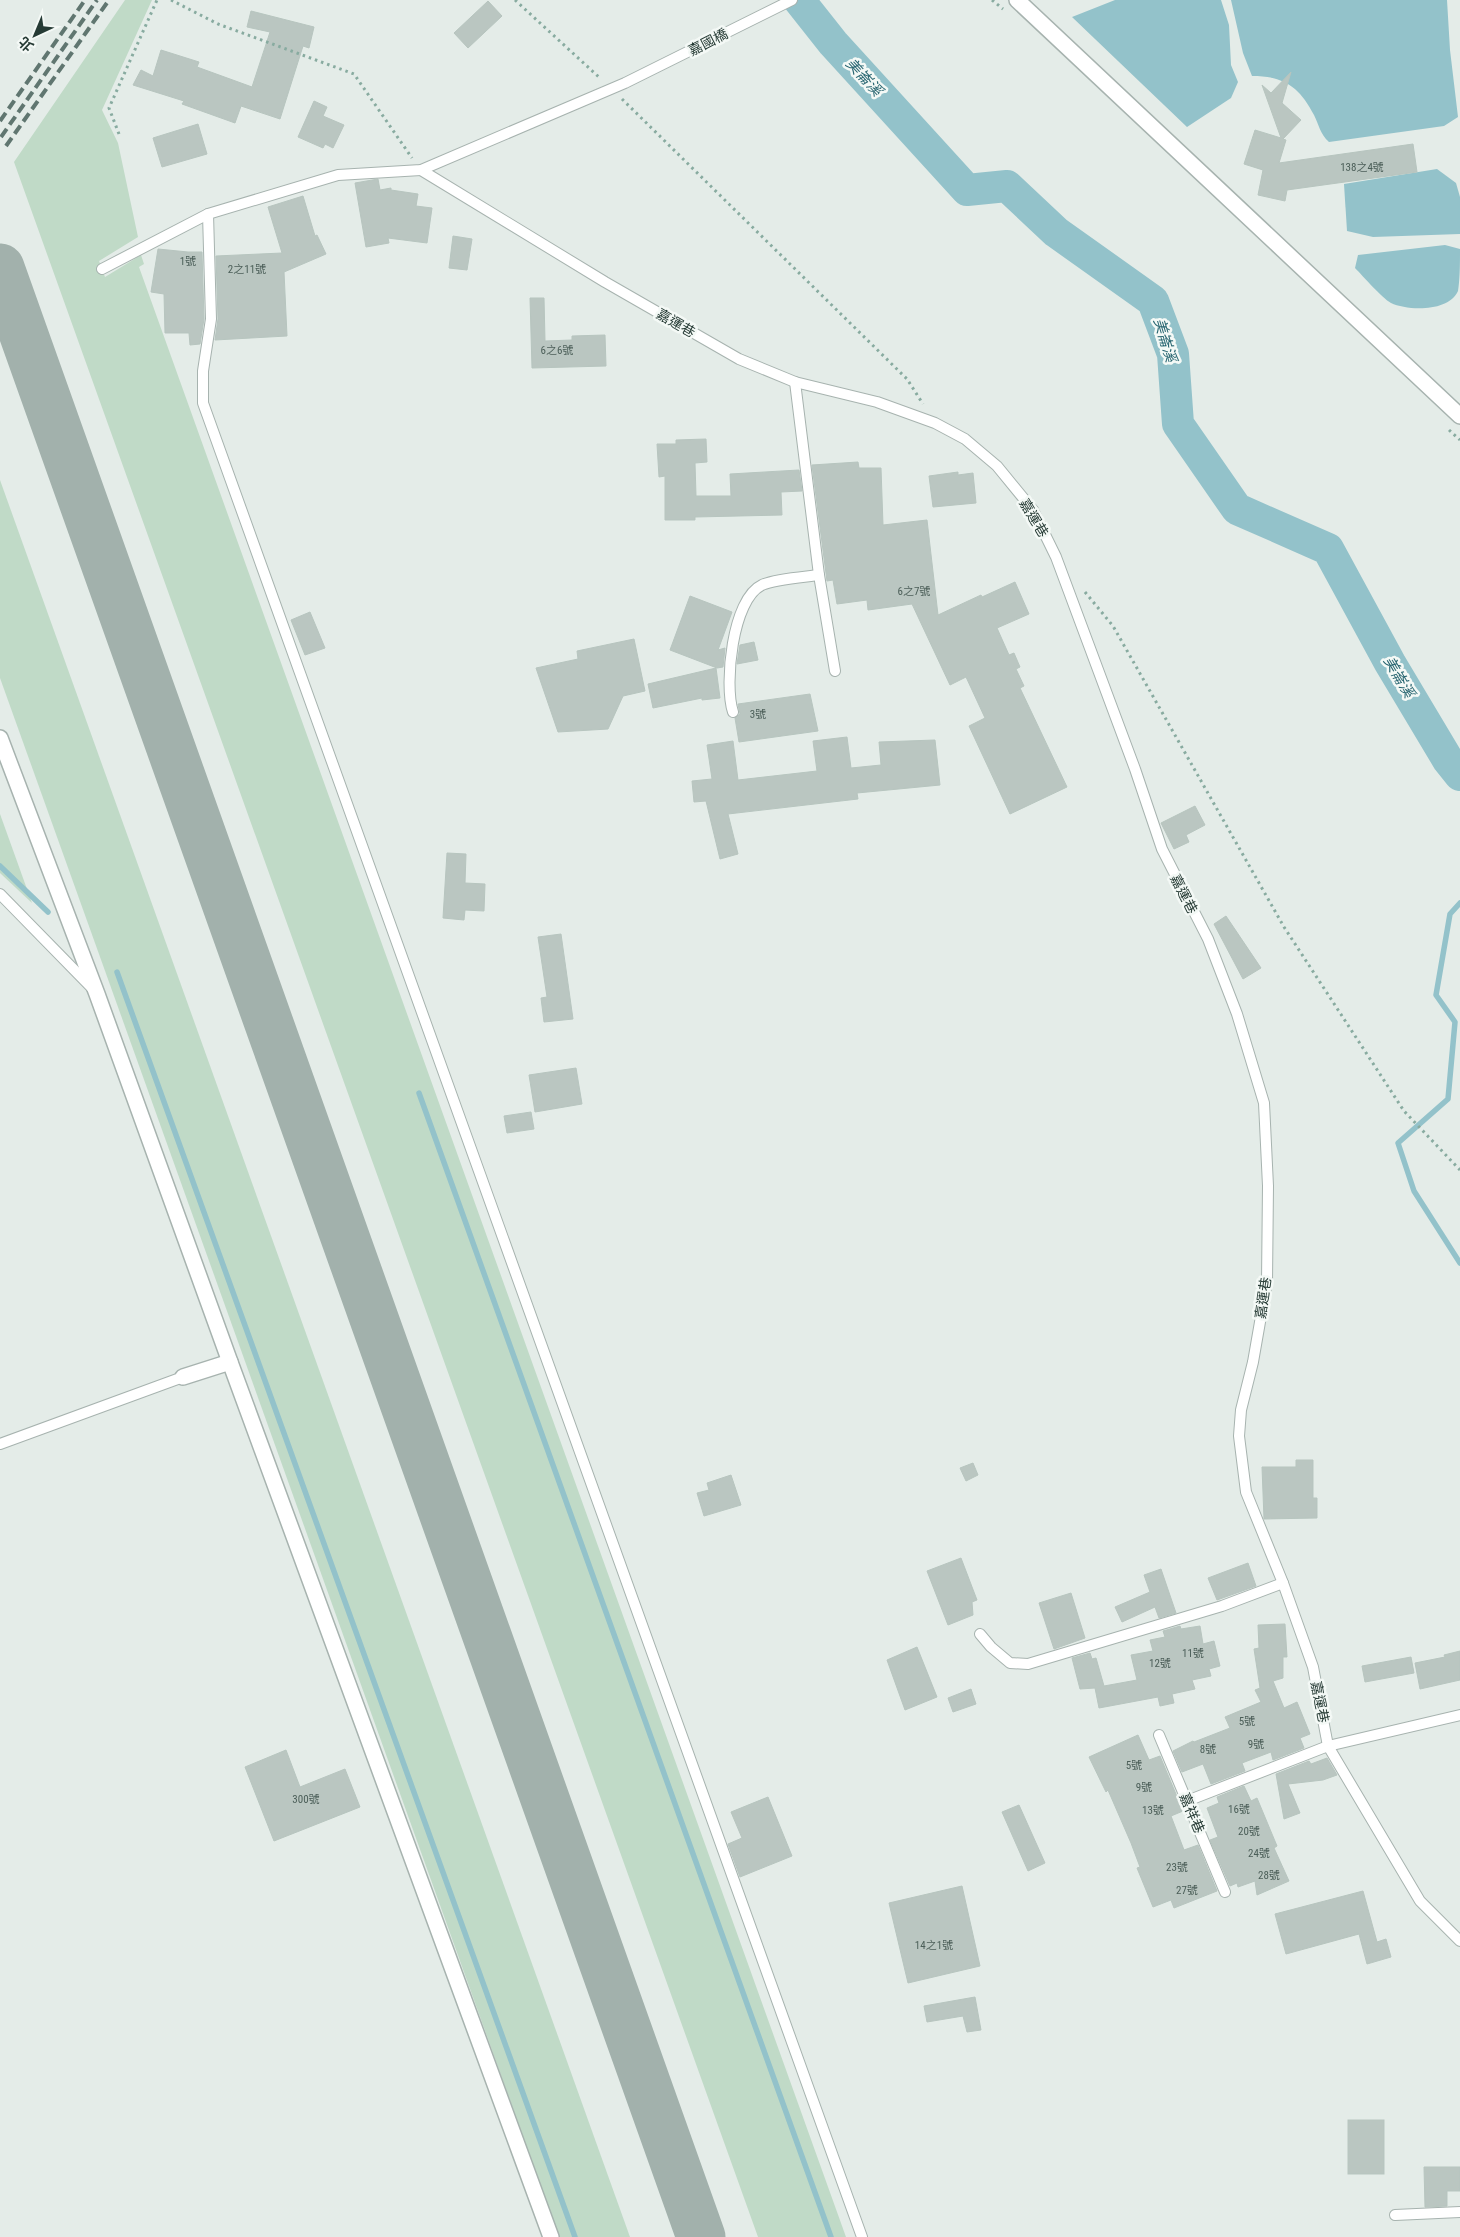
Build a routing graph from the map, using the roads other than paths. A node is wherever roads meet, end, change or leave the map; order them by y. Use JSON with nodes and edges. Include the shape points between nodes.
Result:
{"nodes":[{"id":1,"x":792,"y":0,"type":"edge"},
{"id":2,"x":1017,"y":0,"type":"edge"},
{"id":3,"x":421,"y":170,"type":"junction"},
{"id":4,"x":208,"y":214,"type":"junction"},
{"id":5,"x":102,"y":269,"type":"dead end"},
{"id":6,"x":796,"y":382,"type":"junction"},
{"id":7,"x":1460,"y":416,"type":"edge"},
{"id":8,"x":819,"y":575,"type":"junction"},
{"id":9,"x":835,"y":671,"type":"dead end"},
{"id":10,"x":733,"y":712,"type":"dead end"},
{"id":11,"x":0,"y":738,"type":"edge"},
{"id":12,"x":0,"y":894,"type":"edge"},
{"id":13,"x":97,"y":994,"type":"junction"},
{"id":14,"x":230,"y":1362,"type":"junction"},
{"id":15,"x":183,"y":1377,"type":"joint"},
{"id":16,"x":0,"y":1444,"type":"edge"},
{"id":17,"x":1283,"y":1583,"type":"junction"},
{"id":18,"x":980,"y":1634,"type":"dead end"},
{"id":19,"x":1460,"y":1715,"type":"edge"},
{"id":20,"x":1160,"y":1734,"type":"dead end"},
{"id":21,"x":1328,"y":1746,"type":"junction"},
{"id":22,"x":1187,"y":1801,"type":"junction"},
{"id":23,"x":1225,"y":1892,"type":"dead end"},
{"id":24,"x":1460,"y":1942,"type":"edge"},
{"id":25,"x":1460,"y":2212,"type":"edge"},
{"id":26,"x":1396,"y":2215,"type":"dead end"},
{"id":27,"x":551,"y":2237,"type":"edge"},
{"id":28,"x":862,"y":2237,"type":"edge"}],
"edges":[{"from":1,"to":3,"type":"lane","name":"嘉國橋","via":[[612,89]]},
{"from":2,"to":7,"type":"street"},
{"from":3,"to":4,"type":"lane","name":"嘉國橋","via":[[338,175]]},
{"from":3,"to":6,"type":"lane","name":"嘉運巷","via":[[731,354]]},
{"from":4,"to":5,"type":"lane","name":"嘉國橋"},
{"from":4,"to":28,"type":"lane","via":[[211,319],[203,371],[203,403]]},
{"from":6,"to":8,"type":"lane"},
{"from":6,"to":17,"type":"lane","name":"嘉運巷","via":[[877,402],[935,423],[965,439],[997,466],[1033,510],[1056,557],[1162,849],[1208,939],[1234,1005],[1264,1103],[1268,1186],[1267,1282],[1241,1410],[1239,1436],[1246,1492]]},
{"from":8,"to":9,"type":"lane"},
{"from":8,"to":10,"type":"lane","via":[[763,584],[751,594],[738,620],[730,656]]},
{"from":11,"to":13,"type":"street"},
{"from":12,"to":13,"type":"lane"},
{"from":13,"to":14,"type":"street"},
{"from":14,"to":15,"type":"street"},
{"from":14,"to":27,"type":"street"},
{"from":15,"to":16,"type":"lane"},
{"from":17,"to":18,"type":"lane","via":[[1222,1606],[1028,1664],[1010,1663]]},
{"from":17,"to":21,"type":"lane","name":"嘉運巷","via":[[1313,1667]]},
{"from":19,"to":21,"type":"lane"},
{"from":20,"to":22,"type":"lane","name":"嘉祥巷"},
{"from":21,"to":22,"type":"lane"},
{"from":21,"to":24,"type":"lane","name":"嘉運巷","via":[[1420,1901]]},
{"from":22,"to":23,"type":"lane","name":"嘉祥巷"},
{"from":25,"to":26,"type":"lane"}]}
